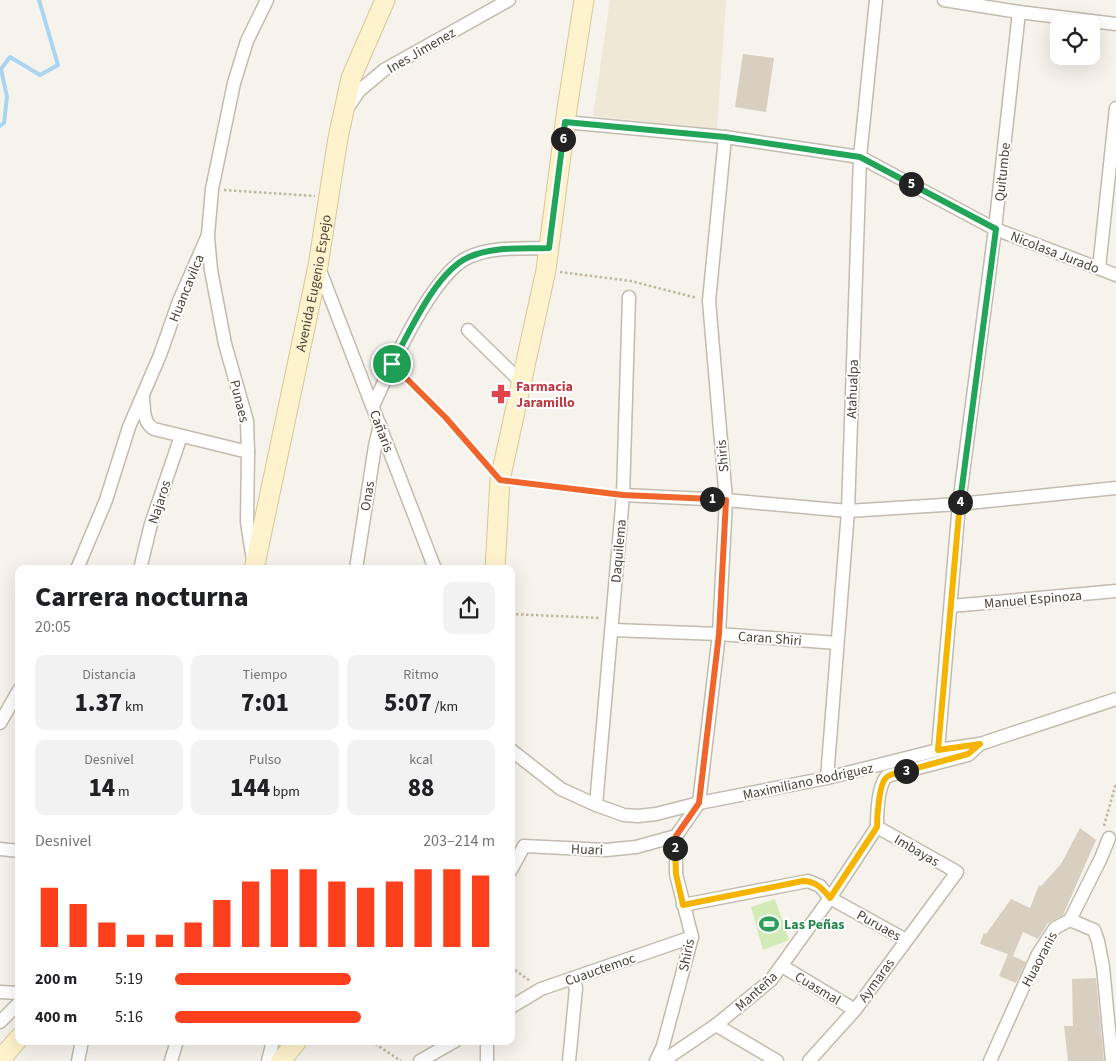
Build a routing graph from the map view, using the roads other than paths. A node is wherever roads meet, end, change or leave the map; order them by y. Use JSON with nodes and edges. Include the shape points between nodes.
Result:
{"nodes":[{"id":1,"x":267,"y":0,"type":"edge"},
{"id":2,"x":385,"y":0,"type":"edge"},
{"id":3,"x":509,"y":0,"type":"edge"},
{"id":4,"x":584,"y":0,"type":"edge"},
{"id":5,"x":876,"y":0,"type":"edge"},
{"id":6,"x":944,"y":0,"type":"edge"},
{"id":7,"x":1019,"y":12,"type":"junction"},
{"id":8,"x":1116,"y":24,"type":"edge"},
{"id":9,"x":1116,"y":108,"type":"edge"},
{"id":10,"x":344,"y":113,"type":"junction"},
{"id":11,"x":565,"y":122,"type":"junction"},
{"id":12,"x":725,"y":137,"type":"junction"},
{"id":13,"x":860,"y":157,"type":"junction"},
{"id":14,"x":996,"y":229,"type":"junction"},
{"id":15,"x":208,"y":235,"type":"junction"},
{"id":16,"x":549,"y":248,"type":"junction"},
{"id":17,"x":318,"y":266,"type":"junction"},
{"id":18,"x":1099,"y":268,"type":"junction"},
{"id":19,"x":1116,"y":275,"type":"edge"},
{"id":20,"x":628,"y":297,"type":"dead end"},
{"id":21,"x":468,"y":330,"type":"dead end"},
{"id":22,"x":522,"y":383,"type":"junction"},
{"id":23,"x":142,"y":395,"type":"junction"},
{"id":24,"x":373,"y":406,"type":"junction"},
{"id":25,"x":380,"y":425,"type":"junction"},
{"id":26,"x":181,"y":436,"type":"junction"},
{"id":27,"x":248,"y":452,"type":"junction"},
{"id":28,"x":1116,"y":488,"type":"edge"},
{"id":29,"x":623,"y":495,"type":"junction"},
{"id":30,"x":726,"y":500,"type":"junction"},
{"id":31,"x":959,"y":504,"type":"junction"},
{"id":32,"x":848,"y":511,"type":"junction"},
{"id":33,"x":83,"y":565,"type":"edge"},
{"id":34,"x":141,"y":565,"type":"edge"},
{"id":35,"x":253,"y":565,"type":"edge"},
{"id":36,"x":255,"y":565,"type":"edge"},
{"id":37,"x":357,"y":565,"type":"edge"},
{"id":38,"x":433,"y":565,"type":"edge"},
{"id":39,"x":495,"y":565,"type":"edge"},
{"id":40,"x":1116,"y":591,"type":"edge"},
{"id":41,"x":951,"y":606,"type":"junction"},
{"id":42,"x":613,"y":624,"type":"junction"},
{"id":43,"x":719,"y":634,"type":"junction"},
{"id":44,"x":837,"y":643,"type":"junction"},
{"id":45,"x":15,"y":697,"type":"edge"},
{"id":46,"x":1116,"y":699,"type":"edge"},
{"id":47,"x":0,"y":723,"type":"edge"},
{"id":48,"x":980,"y":744,"type":"junction"},
{"id":49,"x":938,"y":750,"type":"junction"},
{"id":50,"x":515,"y":753,"type":"edge"},
{"id":51,"x":827,"y":778,"type":"junction"},
{"id":52,"x":699,"y":803,"type":"junction"},
{"id":53,"x":596,"y":805,"type":"junction"},
{"id":54,"x":877,"y":827,"type":"junction"},
{"id":55,"x":676,"y":836,"type":"junction"},
{"id":56,"x":1109,"y":838,"type":"road end"},
{"id":57,"x":0,"y":848,"type":"edge"},
{"id":58,"x":15,"y":850,"type":"edge"},
{"id":59,"x":515,"y":863,"type":"edge"},
{"id":60,"x":957,"y":872,"type":"joint"},
{"id":61,"x":830,"y":898,"type":"junction"},
{"id":62,"x":683,"y":905,"type":"junction"},
{"id":63,"x":1070,"y":920,"type":"junction"},
{"id":64,"x":692,"y":937,"type":"junction"},
{"id":65,"x":906,"y":940,"type":"junction"},
{"id":66,"x":782,"y":966,"type":"junction"},
{"id":67,"x":573,"y":979,"type":"junction"},
{"id":68,"x":0,"y":992,"type":"edge"},
{"id":69,"x":15,"y":993,"type":"edge"},
{"id":70,"x":515,"y":1005,"type":"edge"},
{"id":71,"x":15,"y":1007,"type":"edge"},
{"id":72,"x":855,"y":1010,"type":"junction"},
{"id":73,"x":0,"y":1022,"type":"edge"},
{"id":74,"x":716,"y":1025,"type":"junction"},
{"id":75,"x":15,"y":1043,"type":"edge"},
{"id":76,"x":81,"y":1045,"type":"edge"},
{"id":77,"x":176,"y":1045,"type":"edge"},
{"id":78,"x":272,"y":1045,"type":"edge"},
{"id":79,"x":294,"y":1045,"type":"edge"},
{"id":80,"x":447,"y":1045,"type":"edge"},
{"id":81,"x":486,"y":1045,"type":"edge"},
{"id":82,"x":997,"y":1048,"type":"junction"},
{"id":83,"x":0,"y":1060,"type":"edge"},
{"id":84,"x":78,"y":1061,"type":"edge"},
{"id":85,"x":171,"y":1061,"type":"edge"},
{"id":86,"x":268,"y":1061,"type":"edge"},
{"id":87,"x":282,"y":1061,"type":"edge"},
{"id":88,"x":420,"y":1061,"type":"edge"},
{"id":89,"x":487,"y":1061,"type":"edge"},
{"id":90,"x":568,"y":1061,"type":"edge"},
{"id":91,"x":656,"y":1061,"type":"edge"},
{"id":92,"x":663,"y":1061,"type":"edge"},
{"id":93,"x":776,"y":1061,"type":"edge"},
{"id":94,"x":809,"y":1061,"type":"edge"},
{"id":95,"x":990,"y":1061,"type":"edge"},
{"id":96,"x":1001,"y":1061,"type":"edge"},
{"id":97,"x":1112,"y":1061,"type":"edge"}],
"edges":[{"from":1,"to":15,"type":"street","name":"Huancavilca","via":[[247,41],[234,83],[212,189]]},
{"from":2,"to":10,"type":"main road","name":"Avenida Eugenio Espejo","via":[[351,78]]},
{"from":3,"to":10,"type":"street","name":"Ines Jimenez","via":[[384,70],[359,91]]},
{"from":4,"to":11,"type":"main road"},
{"from":5,"to":13,"type":"street","name":"Atahualpa"},
{"from":6,"to":7,"type":"street"},
{"from":7,"to":8,"type":"street"},
{"from":7,"to":14,"type":"street","name":"Quitumbe"},
{"from":9,"to":18,"type":"street"},
{"from":10,"to":17,"type":"main road","name":"Avenida Eugenio Espejo"},
{"from":11,"to":12,"type":"street","name":"Nicolasa Jurado"},
{"from":11,"to":16,"type":"main road"},
{"from":12,"to":13,"type":"street","name":"Nicolasa Jurado"},
{"from":12,"to":30,"type":"street","name":"Shiris","via":[[709,301]]},
{"from":13,"to":14,"type":"street","name":"Nicolasa Jurado"},
{"from":13,"to":32,"type":"street","name":"Atahualpa"},
{"from":14,"to":18,"type":"street","name":"Nicolasa Jurado"},
{"from":14,"to":31,"type":"street","name":"Quitumbe"},
{"from":15,"to":23,"type":"street","name":"Huancavilca"},
{"from":15,"to":27,"type":"street","name":"Punaes","via":[[225,344],[247,421]]},
{"from":16,"to":22,"type":"main road"},
{"from":16,"to":24,"type":"street","via":[[496,250],[469,257],[453,268],[431,293]]},
{"from":17,"to":24,"type":"street","name":"Cañaris"},
{"from":17,"to":36,"type":"main road","name":"Avenida Eugenio Espejo"},
{"from":18,"to":19,"type":"street","name":"Nicolasa Jurado"},
{"from":20,"to":29,"type":"street","name":"Daquilema"},
{"from":21,"to":22,"type":"street"},
{"from":22,"to":39,"type":"main road","via":[[500,480]]},
{"from":23,"to":26,"type":"street","via":[[144,418],[149,427]]},
{"from":23,"to":33,"type":"street","name":"Huancavilca"},
{"from":24,"to":25,"type":"street","name":"Cañaris"},
{"from":25,"to":37,"type":"street","name":"Onas"},
{"from":25,"to":38,"type":"street","name":"Cañaris"},
{"from":26,"to":27,"type":"street"},
{"from":26,"to":34,"type":"street","name":"Najaros","via":[[151,524]]},
{"from":27,"to":35,"type":"street","name":"Punaes","via":[[246,522]]},
{"from":28,"to":31,"type":"street"},
{"from":29,"to":30,"type":"street"},
{"from":29,"to":42,"type":"street","name":"Daquilema"},
{"from":30,"to":32,"type":"street"},
{"from":30,"to":43,"type":"street","name":"Shiris"},
{"from":31,"to":32,"type":"street"},
{"from":31,"to":41,"type":"street","name":"Quitumbe"},
{"from":32,"to":44,"type":"street","name":"Atahualpa"},
{"from":40,"to":41,"type":"street","name":"Manuel Espinoza"},
{"from":41,"to":49,"type":"street","name":"Quitumbe"},
{"from":42,"to":43,"type":"street","name":"Caran Shiri"},
{"from":42,"to":53,"type":"street","name":"Daquilema"},
{"from":43,"to":44,"type":"street","name":"Caran Shiri"},
{"from":43,"to":52,"type":"street","name":"Shiris"},
{"from":44,"to":51,"type":"street","name":"Atahualpa"},
{"from":45,"to":47,"type":"street"},
{"from":46,"to":48,"type":"street","name":"Maximiliano Rodriguez"},
{"from":48,"to":49,"type":"street","name":"Maximiliano Rodriguez"},
{"from":48,"to":54,"type":"street","name":"Manteña","via":[[968,754],[887,776],[883,781]]},
{"from":49,"to":51,"type":"street","name":"Maximiliano Rodriguez"},
{"from":50,"to":53,"type":"street","name":"Maximiliano Rodriguez","via":[[561,789]]},
{"from":51,"to":52,"type":"street","name":"Maximiliano Rodriguez"},
{"from":52,"to":53,"type":"street","name":"Maximiliano Rodriguez","via":[[638,816],[624,815]]},
{"from":52,"to":55,"type":"street","name":"Shiris"},
{"from":54,"to":60,"type":"street","name":"Imbayas"},
{"from":54,"to":61,"type":"street","name":"Manteña"},
{"from":55,"to":59,"type":"street","name":"Huari","via":[[636,847],[606,850],[524,846]]},
{"from":55,"to":62,"type":"street","name":"Shiris","via":[[676,874]]},
{"from":56,"to":63,"type":"street","name":"Huaoranis"},
{"from":57,"to":58,"type":"street"},
{"from":60,"to":65,"type":"street","name":"Aymaras"},
{"from":61,"to":62,"type":"street","name":"Puruaes","via":[[820,886],[803,881]]},
{"from":61,"to":65,"type":"street","name":"Puruaes"},
{"from":61,"to":66,"type":"street","name":"Manteña"},
{"from":62,"to":64,"type":"street","name":"Shiris"},
{"from":63,"to":82,"type":"street","name":"Huaoranis","via":[[1055,928],[1038,954]]},
{"from":63,"to":97,"type":"street","via":[[1094,930],[1098,941],[1104,967]]},
{"from":64,"to":67,"type":"street","name":"Cuauctemoc"},
{"from":64,"to":91,"type":"street","name":"Shiris"},
{"from":65,"to":72,"type":"street","name":"Aymaras"},
{"from":66,"to":72,"type":"street","name":"Cuasmal"},
{"from":66,"to":74,"type":"street","name":"Manteña","via":[[771,980]]},
{"from":67,"to":70,"type":"street","name":"Cuauctemoc","via":[[541,989]]},
{"from":67,"to":90,"type":"street","via":[[576,988]]},
{"from":68,"to":69,"type":"street"},
{"from":71,"to":73,"type":"street"},
{"from":72,"to":94,"type":"street","name":"Aymaras"},
{"from":74,"to":92,"type":"street","name":"Manteña"},
{"from":74,"to":93,"type":"street"},
{"from":75,"to":83,"type":"main road"},
{"from":76,"to":84,"type":"street"},
{"from":77,"to":85,"type":"street"},
{"from":78,"to":86,"type":"street"},
{"from":79,"to":87,"type":"main road"},
{"from":80,"to":88,"type":"street"},
{"from":81,"to":89,"type":"street"},
{"from":82,"to":95,"type":"street","name":"Huaoranis"},
{"from":82,"to":96,"type":"street"}]}
